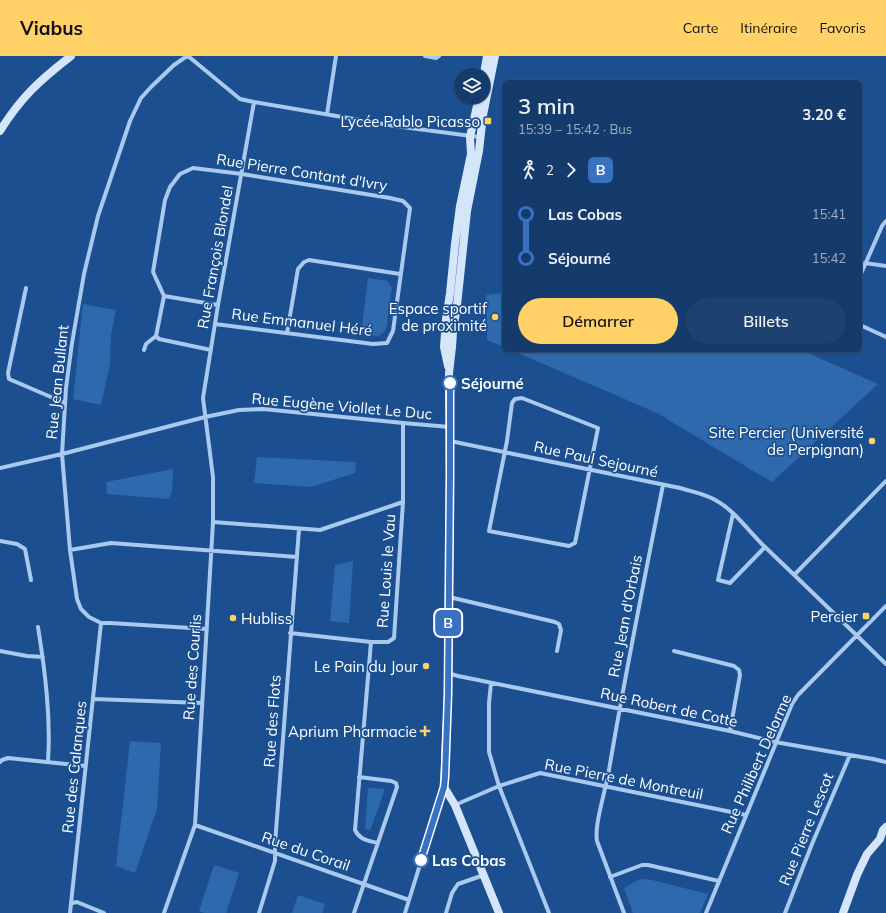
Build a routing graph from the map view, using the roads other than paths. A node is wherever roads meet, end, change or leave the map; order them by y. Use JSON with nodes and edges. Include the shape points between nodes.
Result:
{"nodes":[{"id":1,"x":71,"y":56,"type":"edge"},
{"id":2,"x":188,"y":56,"type":"edge"},
{"id":3,"x":336,"y":56,"type":"edge"},
{"id":4,"x":425,"y":56,"type":"edge"},
{"id":5,"x":439,"y":56,"type":"edge"},
{"id":6,"x":487,"y":56,"type":"edge"},
{"id":7,"x":495,"y":56,"type":"edge"},
{"id":8,"x":485,"y":68,"type":"edge"},
{"id":9,"x":254,"y":102,"type":"junction"},
{"id":10,"x":477,"y":104,"type":"edge"},
{"id":11,"x":327,"y":114,"type":"junction"},
{"id":12,"x":0,"y":131,"type":"edge"},
{"id":13,"x":470,"y":137,"type":"junction"},
{"id":14,"x":479,"y":137,"type":"junction"},
{"id":15,"x":242,"y":174,"type":"junction"},
{"id":16,"x":886,"y":221,"type":"edge"},
{"id":17,"x":866,"y":263,"type":"junction"},
{"id":18,"x":886,"y":266,"type":"edge"},
{"id":19,"x":862,"y":272,"type":"edge"},
{"id":20,"x":400,"y":274,"type":"junction"},
{"id":21,"x":26,"y":288,"type":"dead end"},
{"id":22,"x":164,"y":296,"type":"junction"},
{"id":23,"x":218,"y":305,"type":"junction"},
{"id":24,"x":215,"y":324,"type":"junction"},
{"id":25,"x":862,"y":326,"type":"edge"},
{"id":26,"x":287,"y":333,"type":"junction"},
{"id":27,"x":156,"y":336,"type":"junction"},
{"id":28,"x":886,"y":337,"type":"edge"},
{"id":29,"x":387,"y":343,"type":"joint"},
{"id":30,"x":144,"y":350,"type":"dead end"},
{"id":31,"x":211,"y":350,"type":"junction"},
{"id":32,"x":449,"y":373,"type":"junction"},
{"id":33,"x":65,"y":403,"type":"junction"},
{"id":34,"x":205,"y":417,"type":"junction"},
{"id":35,"x":403,"y":424,"type":"junction"},
{"id":36,"x":450,"y":427,"type":"junction"},
{"id":37,"x":450,"y":441,"type":"junction"},
{"id":38,"x":504,"y":453,"type":"junction"},
{"id":39,"x":62,"y":454,"type":"junction"},
{"id":40,"x":0,"y":468,"type":"edge"},
{"id":41,"x":590,"y":470,"type":"junction"},
{"id":42,"x":886,"y":481,"type":"edge"},
{"id":43,"x":663,"y":485,"type":"junction"},
{"id":44,"x":403,"y":502,"type":"junction"},
{"id":45,"x":733,"y":514,"type":"junction"},
{"id":46,"x":213,"y":522,"type":"junction"},
{"id":47,"x":299,"y":529,"type":"junction"},
{"id":48,"x":0,"y":541,"type":"edge"},
{"id":49,"x":765,"y":547,"type":"junction"},
{"id":50,"x":70,"y":550,"type":"junction"},
{"id":51,"x":211,"y":551,"type":"junction"},
{"id":52,"x":297,"y":557,"type":"junction"},
{"id":53,"x":795,"y":574,"type":"junction"},
{"id":54,"x":31,"y":580,"type":"dead end"},
{"id":55,"x":449,"y":596,"type":"junction"},
{"id":56,"x":886,"y":606,"type":"edge"},
{"id":57,"x":101,"y":623,"type":"junction"},
{"id":58,"x":38,"y":627,"type":"dead end"},
{"id":59,"x":207,"y":629,"type":"junction"},
{"id":60,"x":290,"y":633,"type":"junction"},
{"id":61,"x":857,"y":636,"type":"junction"},
{"id":62,"x":371,"y":642,"type":"junction"},
{"id":63,"x":0,"y":651,"type":"edge"},
{"id":64,"x":557,"y":651,"type":"dead end"},
{"id":65,"x":674,"y":651,"type":"dead end"},
{"id":66,"x":43,"y":657,"type":"junction"},
{"id":67,"x":886,"y":664,"type":"edge"},
{"id":68,"x":448,"y":673,"type":"junction"},
{"id":69,"x":491,"y":683,"type":"junction"},
{"id":70,"x":94,"y":699,"type":"junction"},
{"id":71,"x":202,"y":704,"type":"junction"},
{"id":72,"x":620,"y":708,"type":"junction"},
{"id":73,"x":730,"y":731,"type":"junction"},
{"id":74,"x":775,"y":742,"type":"junction"},
{"id":75,"x":850,"y":755,"type":"junction"},
{"id":76,"x":48,"y":761,"type":"junction"},
{"id":77,"x":0,"y":762,"type":"edge"},
{"id":78,"x":886,"y":762,"type":"edge"},
{"id":79,"x":85,"y":766,"type":"junction"},
{"id":80,"x":359,"y":777,"type":"junction"},
{"id":81,"x":499,"y":786,"type":"junction"},
{"id":82,"x":606,"y":786,"type":"junction"},
{"id":83,"x":444,"y":787,"type":"junction"},
{"id":84,"x":455,"y":805,"type":"junction"},
{"id":85,"x":746,"y":815,"type":"junction"},
{"id":86,"x":195,"y":825,"type":"junction"},
{"id":87,"x":886,"y":827,"type":"edge"},
{"id":88,"x":883,"y":838,"type":"edge"},
{"id":89,"x":377,"y":843,"type":"junction"},
{"id":90,"x":276,"y":853,"type":"junction"},
{"id":91,"x":484,"y":875,"type":"junction"},
{"id":92,"x":610,"y":877,"type":"junction"},
{"id":93,"x":718,"y":881,"type":"junction"},
{"id":94,"x":364,"y":884,"type":"junction"},
{"id":95,"x":409,"y":900,"type":"junction"},
{"id":96,"x":72,"y":903,"type":"junction"},
{"id":97,"x":70,"y":913,"type":"edge"},
{"id":98,"x":104,"y":913,"type":"edge"},
{"id":99,"x":164,"y":913,"type":"edge"},
{"id":100,"x":259,"y":913,"type":"edge"},
{"id":101,"x":354,"y":913,"type":"edge"},
{"id":102,"x":405,"y":913,"type":"edge"},
{"id":103,"x":446,"y":913,"type":"edge"},
{"id":104,"x":499,"y":913,"type":"edge"},
{"id":105,"x":549,"y":913,"type":"edge"},
{"id":106,"x":624,"y":913,"type":"edge"},
{"id":107,"x":706,"y":913,"type":"edge"},
{"id":108,"x":785,"y":913,"type":"edge"},
{"id":109,"x":843,"y":913,"type":"edge"}],
"edges":[{"from":1,"to":12,"type":"main road","via":[[26,94]]},
{"from":2,"to":9,"type":"street","via":[[240,99]]},
{"from":2,"to":33,"type":"street","name":"Rue Jean Bullant","via":[[174,65],[141,98],[130,121],[98,216],[84,274]]},
{"from":3,"to":11,"type":"street"},
{"from":4,"to":5,"type":"street"},
{"from":6,"to":8,"type":"main road"},
{"from":7,"to":14,"type":"main road"},
{"from":9,"to":11,"type":"street"},
{"from":9,"to":15,"type":"street","name":"Rue François Blondel"},
{"from":10,"to":13,"type":"main road"},
{"from":11,"to":13,"type":"street"},
{"from":13,"to":14,"type":"street"},
{"from":13,"to":32,"type":"main road","via":[[471,154],[459,214],[446,319],[444,347]]},
{"from":14,"to":32,"type":"main road","via":[[479,151],[463,234]]},
{"from":15,"to":20,"type":"street","name":"Rue Pierre Contant d'Ivry","via":[[403,201],[410,208],[410,213]]},
{"from":15,"to":22,"type":"street","name":"Rue Pierre Contant d'Ivry","via":[[193,168],[180,174],[170,187],[165,200],[153,272]]},
{"from":15,"to":23,"type":"street","name":"Rue François Blondel"},
{"from":16,"to":17,"type":"street"},
{"from":17,"to":18,"type":"street"},
{"from":17,"to":19,"type":"street"},
{"from":20,"to":26,"type":"street","via":[[309,260],[304,262],[298,269]]},
{"from":20,"to":29,"type":"street","name":"Rue Pierre Contant d'Ivry","via":[[393,331]]},
{"from":21,"to":33,"type":"street","via":[[8,373],[9,379]]},
{"from":22,"to":23,"type":"street"},
{"from":22,"to":27,"type":"street"},
{"from":23,"to":24,"type":"street","name":"Rue François Blondel"},
{"from":24,"to":26,"type":"street","name":"Rue Emmanuel Héré"},
{"from":24,"to":31,"type":"street","name":"Rue François Blondel"},
{"from":25,"to":28,"type":"street"},
{"from":26,"to":29,"type":"street","name":"Rue Emmanuel Héré","via":[[373,344]]},
{"from":27,"to":30,"type":"street","via":[[146,344]]},
{"from":27,"to":31,"type":"street","via":[[159,339]]},
{"from":31,"to":34,"type":"street","name":"Rue François Blondel","via":[[203,398]]},
{"from":32,"to":36,"type":"main road"},
{"from":33,"to":39,"type":"street","name":"Rue Jean Bullant"},
{"from":34,"to":35,"type":"street","name":"Rue Eugène Viollet Le Duc","via":[[239,410],[263,409]]},
{"from":34,"to":39,"type":"street","name":"Rue Eugène Viollet Le Duc"},
{"from":34,"to":46,"type":"street","name":"Rue des Courlis","via":[[213,477]]},
{"from":35,"to":36,"type":"street","name":"Rue Eugène Viollet Le Duc"},
{"from":35,"to":44,"type":"street","name":"Rue Louis le Vau"},
{"from":36,"to":37,"type":"main road"},
{"from":37,"to":38,"type":"street","name":"Rue Paul Sejourné"},
{"from":37,"to":55,"type":"main road"},
{"from":38,"to":41,"type":"street","name":"Rue Paul Sejourné"},
{"from":38,"to":41,"type":"street","via":[[512,403],[515,399],[522,398],[598,428]]},
{"from":38,"to":41,"type":"street","via":[[489,530],[496,532],[569,546],[575,543]]},
{"from":39,"to":40,"type":"street","name":"Rue Eugène Viollet Le Duc"},
{"from":39,"to":50,"type":"street","name":"Rue Jean Bullant"},
{"from":41,"to":43,"type":"street","name":"Rue Paul Sejourné"},
{"from":42,"to":53,"type":"street"},
{"from":43,"to":45,"type":"street","name":"Rue Paul Sejourné","via":[[704,495]]},
{"from":43,"to":72,"type":"street","name":"Rue Jean d'Orbais"},
{"from":44,"to":47,"type":"street","via":[[320,530]]},
{"from":44,"to":62,"type":"street","name":"Rue Louis le Vau","via":[[394,638],[388,642]]},
{"from":45,"to":49,"type":"street","name":"Rue Paul Sejourné"},
{"from":45,"to":49,"type":"street","via":[[718,580],[730,583]]},
{"from":46,"to":47,"type":"street"},
{"from":46,"to":51,"type":"street","name":"Rue des Courlis"},
{"from":47,"to":52,"type":"street","name":"Rue des Flots"},
{"from":48,"to":54,"type":"street","via":[[25,548]]},
{"from":49,"to":53,"type":"street","name":"Rue Paul Sejourné"},
{"from":50,"to":51,"type":"street","via":[[111,543]]},
{"from":50,"to":57,"type":"street","name":"Rue Jean Bullant","via":[[81,609]]},
{"from":51,"to":52,"type":"street"},
{"from":51,"to":59,"type":"street","name":"Rue des Courlis"},
{"from":52,"to":60,"type":"street","name":"Rue des Flots"},
{"from":53,"to":61,"type":"street","name":"Rue Paul Sejourné"},
{"from":55,"to":64,"type":"street","via":[[559,624],[561,630]]},
{"from":55,"to":68,"type":"main road"},
{"from":56,"to":61,"type":"street","name":"Rue Philibert Delorme"},
{"from":57,"to":59,"type":"street"},
{"from":57,"to":70,"type":"street","name":"Rue des Calanques"},
{"from":58,"to":66,"type":"street"},
{"from":59,"to":71,"type":"street","name":"Rue des Courlis"},
{"from":60,"to":62,"type":"street","name":"Rue Louis le Vau"},
{"from":60,"to":90,"type":"street","name":"Rue des Flots"},
{"from":61,"to":67,"type":"street","name":"Rue Paul Sejourné"},
{"from":61,"to":74,"type":"street","name":"Rue Philibert Delorme","via":[[798,695]]},
{"from":62,"to":80,"type":"street"},
{"from":63,"to":66,"type":"street"},
{"from":65,"to":73,"type":"street","via":[[734,666],[739,670]]},
{"from":66,"to":76,"type":"street","via":[[49,739]]},
{"from":68,"to":69,"type":"street","name":"Rue Robert de Cotte"},
{"from":68,"to":83,"type":"main road"},
{"from":69,"to":72,"type":"street","name":"Rue Robert de Cotte"},
{"from":69,"to":81,"type":"street","via":[[489,752]]},
{"from":70,"to":71,"type":"street"},
{"from":70,"to":79,"type":"street","name":"Rue des Calanques"},
{"from":71,"to":86,"type":"street","name":"Rue des Courlis"},
{"from":72,"to":73,"type":"street","name":"Rue Robert de Cotte"},
{"from":72,"to":82,"type":"street","name":"Rue Jean d'Orbais"},
{"from":73,"to":74,"type":"street","name":"Rue Robert de Cotte"},
{"from":74,"to":75,"type":"street","name":"Rue Robert de Cotte"},
{"from":74,"to":85,"type":"street","name":"Rue Philibert Delorme"},
{"from":75,"to":78,"type":"street","name":"Rue Robert de Cotte"},
{"from":75,"to":108,"type":"street","name":"Rue Pierre Lescot"},
{"from":76,"to":77,"type":"street","via":[[8,758]]},
{"from":76,"to":79,"type":"street"},
{"from":79,"to":96,"type":"street","name":"Rue des Calanques"},
{"from":80,"to":89,"type":"street","via":[[355,830],[358,836]]},
{"from":80,"to":89,"type":"street","via":[[396,783],[397,787]]},
{"from":81,"to":82,"type":"street","name":"Rue Pierre de Montreuil","via":[[540,773]]},
{"from":81,"to":84,"type":"street","name":"Rue Pierre de Montreuil"},
{"from":81,"to":105,"type":"street"},
{"from":82,"to":85,"type":"street","name":"Rue Pierre de Montreuil"},
{"from":82,"to":92,"type":"street","name":"Rue Jean d'Orbais","via":[[595,833]]},
{"from":83,"to":84,"type":"main road"},
{"from":83,"to":95,"type":"street"},
{"from":84,"to":91,"type":"main road"},
{"from":85,"to":93,"type":"street","name":"Rue Philibert Delorme"},
{"from":86,"to":90,"type":"street","name":"Rue du Corail"},
{"from":86,"to":99,"type":"street","name":"Rue des Courlis"},
{"from":87,"to":88,"type":"main road","via":[[883,830]]},
{"from":88,"to":109,"type":"main road","via":[[867,854]]},
{"from":89,"to":94,"type":"street"},
{"from":90,"to":94,"type":"street","name":"Rue du Corail"},
{"from":90,"to":100,"type":"street","name":"Rue des Flots"},
{"from":91,"to":103,"type":"street","via":[[458,884],[452,892]]},
{"from":91,"to":104,"type":"main road"},
{"from":92,"to":93,"type":"street","via":[[642,865]]},
{"from":92,"to":106,"type":"street","name":"Rue Jean d'Orbais"},
{"from":93,"to":107,"type":"street","name":"Rue Philibert Delorme"},
{"from":94,"to":95,"type":"street","name":"Rue du Corail"},
{"from":94,"to":101,"type":"street"},
{"from":95,"to":102,"type":"street"},
{"from":96,"to":97,"type":"street","name":"Rue des Calanques"},
{"from":96,"to":98,"type":"street","via":[[77,902]]}]}
